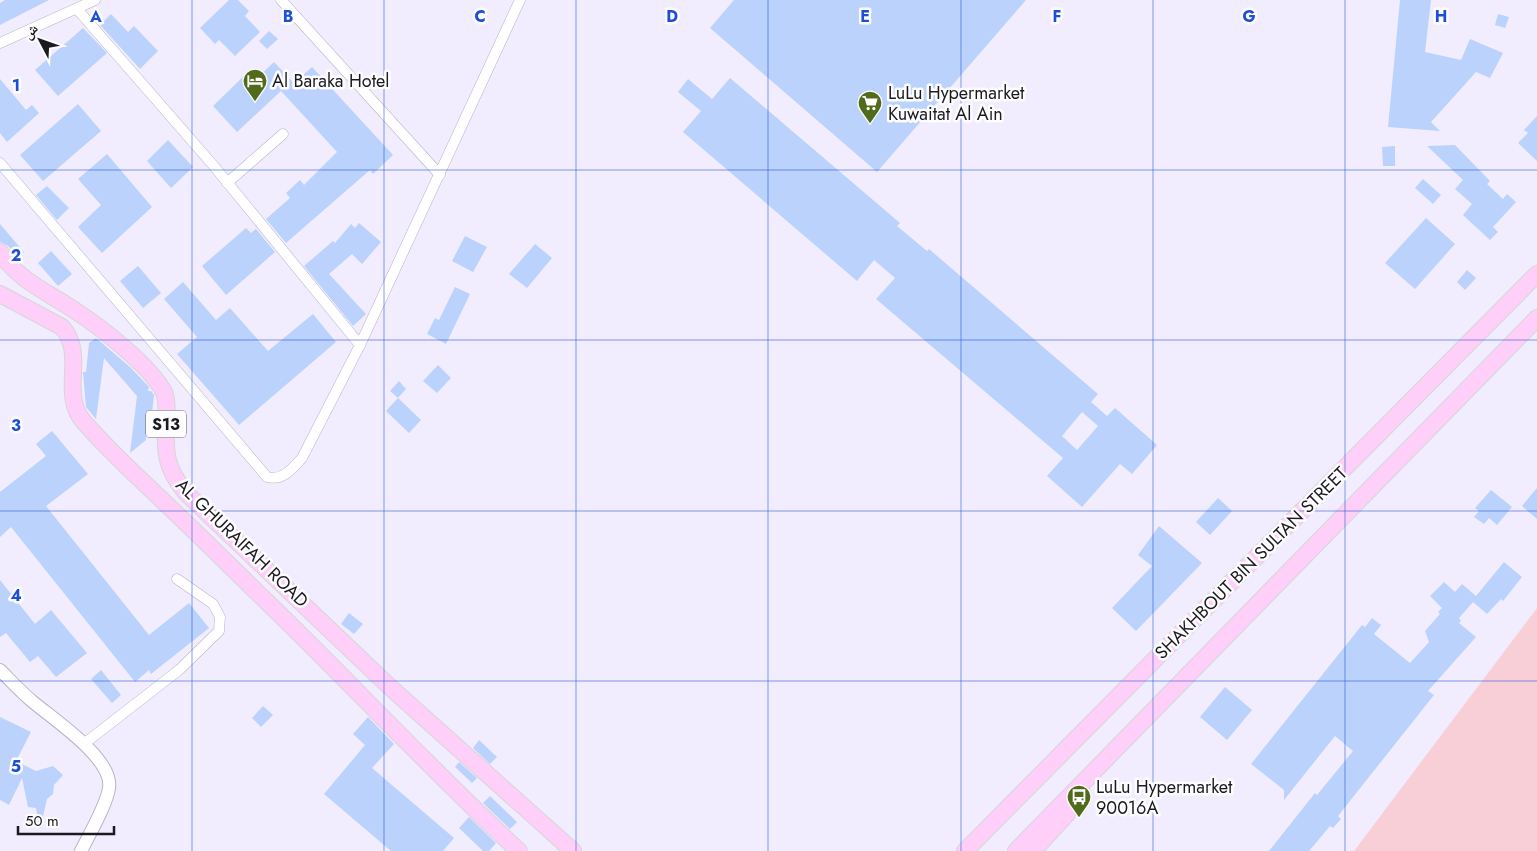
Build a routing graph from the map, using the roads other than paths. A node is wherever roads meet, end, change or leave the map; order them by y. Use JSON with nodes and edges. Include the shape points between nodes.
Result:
{"nodes":[{"id":1,"x":95,"y":0,"type":"edge"},
{"id":2,"x":281,"y":0,"type":"edge"},
{"id":3,"x":520,"y":0,"type":"edge"},
{"id":4,"x":77,"y":10,"type":"junction"},
{"id":5,"x":0,"y":43,"type":"edge"},
{"id":6,"x":283,"y":134,"type":"dead end"},
{"id":7,"x":0,"y":163,"type":"edge"},
{"id":8,"x":440,"y":175,"type":"junction"},
{"id":9,"x":227,"y":183,"type":"junction"},
{"id":10,"x":0,"y":252,"type":"edge"},
{"id":11,"x":1537,"y":274,"type":"edge"},
{"id":12,"x":0,"y":294,"type":"edge"},
{"id":13,"x":1537,"y":318,"type":"edge"},
{"id":14,"x":360,"y":345,"type":"junction"},
{"id":15,"x":177,"y":578,"type":"dead end"},
{"id":16,"x":0,"y":670,"type":"edge"},
{"id":17,"x":85,"y":743,"type":"junction"},
{"id":18,"x":1075,"y":789,"type":"junction"},
{"id":19,"x":81,"y":851,"type":"edge"},
{"id":20,"x":519,"y":851,"type":"edge"},
{"id":21,"x":573,"y":851,"type":"edge"},
{"id":22,"x":965,"y":851,"type":"edge"},
{"id":23,"x":1016,"y":851,"type":"edge"},
{"id":24,"x":1033,"y":851,"type":"edge"}],
"edges":[{"from":1,"to":4,"type":"street"},
{"from":2,"to":8,"type":"street"},
{"from":3,"to":8,"type":"street"},
{"from":4,"to":5,"type":"street"},
{"from":4,"to":9,"type":"street"},
{"from":6,"to":9,"type":"street"},
{"from":7,"to":14,"type":"street","via":[[267,477],[280,477],[290,472],[302,458]]},
{"from":8,"to":14,"type":"street"},
{"from":9,"to":14,"type":"street"},
{"from":10,"to":21,"type":"main road","name":"AL GHURAIFAH ROAD","number":"S13","via":[[7,264],[28,282],[78,312],[126,349],[164,392],[167,406],[166,458],[178,482],[391,688]]},
{"from":11,"to":22,"type":"main road","name":"SHAKHBOUT BIN SULTAN STREET"},
{"from":12,"to":20,"type":"main road","name":"AL GHURAIFAH ROAD","via":[[62,327],[68,335],[74,361],[74,409],[82,421],[446,783]]},
{"from":13,"to":18,"type":"main road","name":"SHAKHBOUT BIN SULTAN STREET"},
{"from":15,"to":17,"type":"street","via":[[213,604],[220,617],[218,630],[179,670]]},
{"from":16,"to":17,"type":"street","via":[[31,700]]},
{"from":17,"to":19,"type":"street","via":[[98,759],[110,787]]},
{"from":18,"to":23,"type":"main road","name":"SHAKHBOUT BIN SULTAN STREET"},
{"from":18,"to":24,"type":"main road","via":[[1068,814]]}]}
